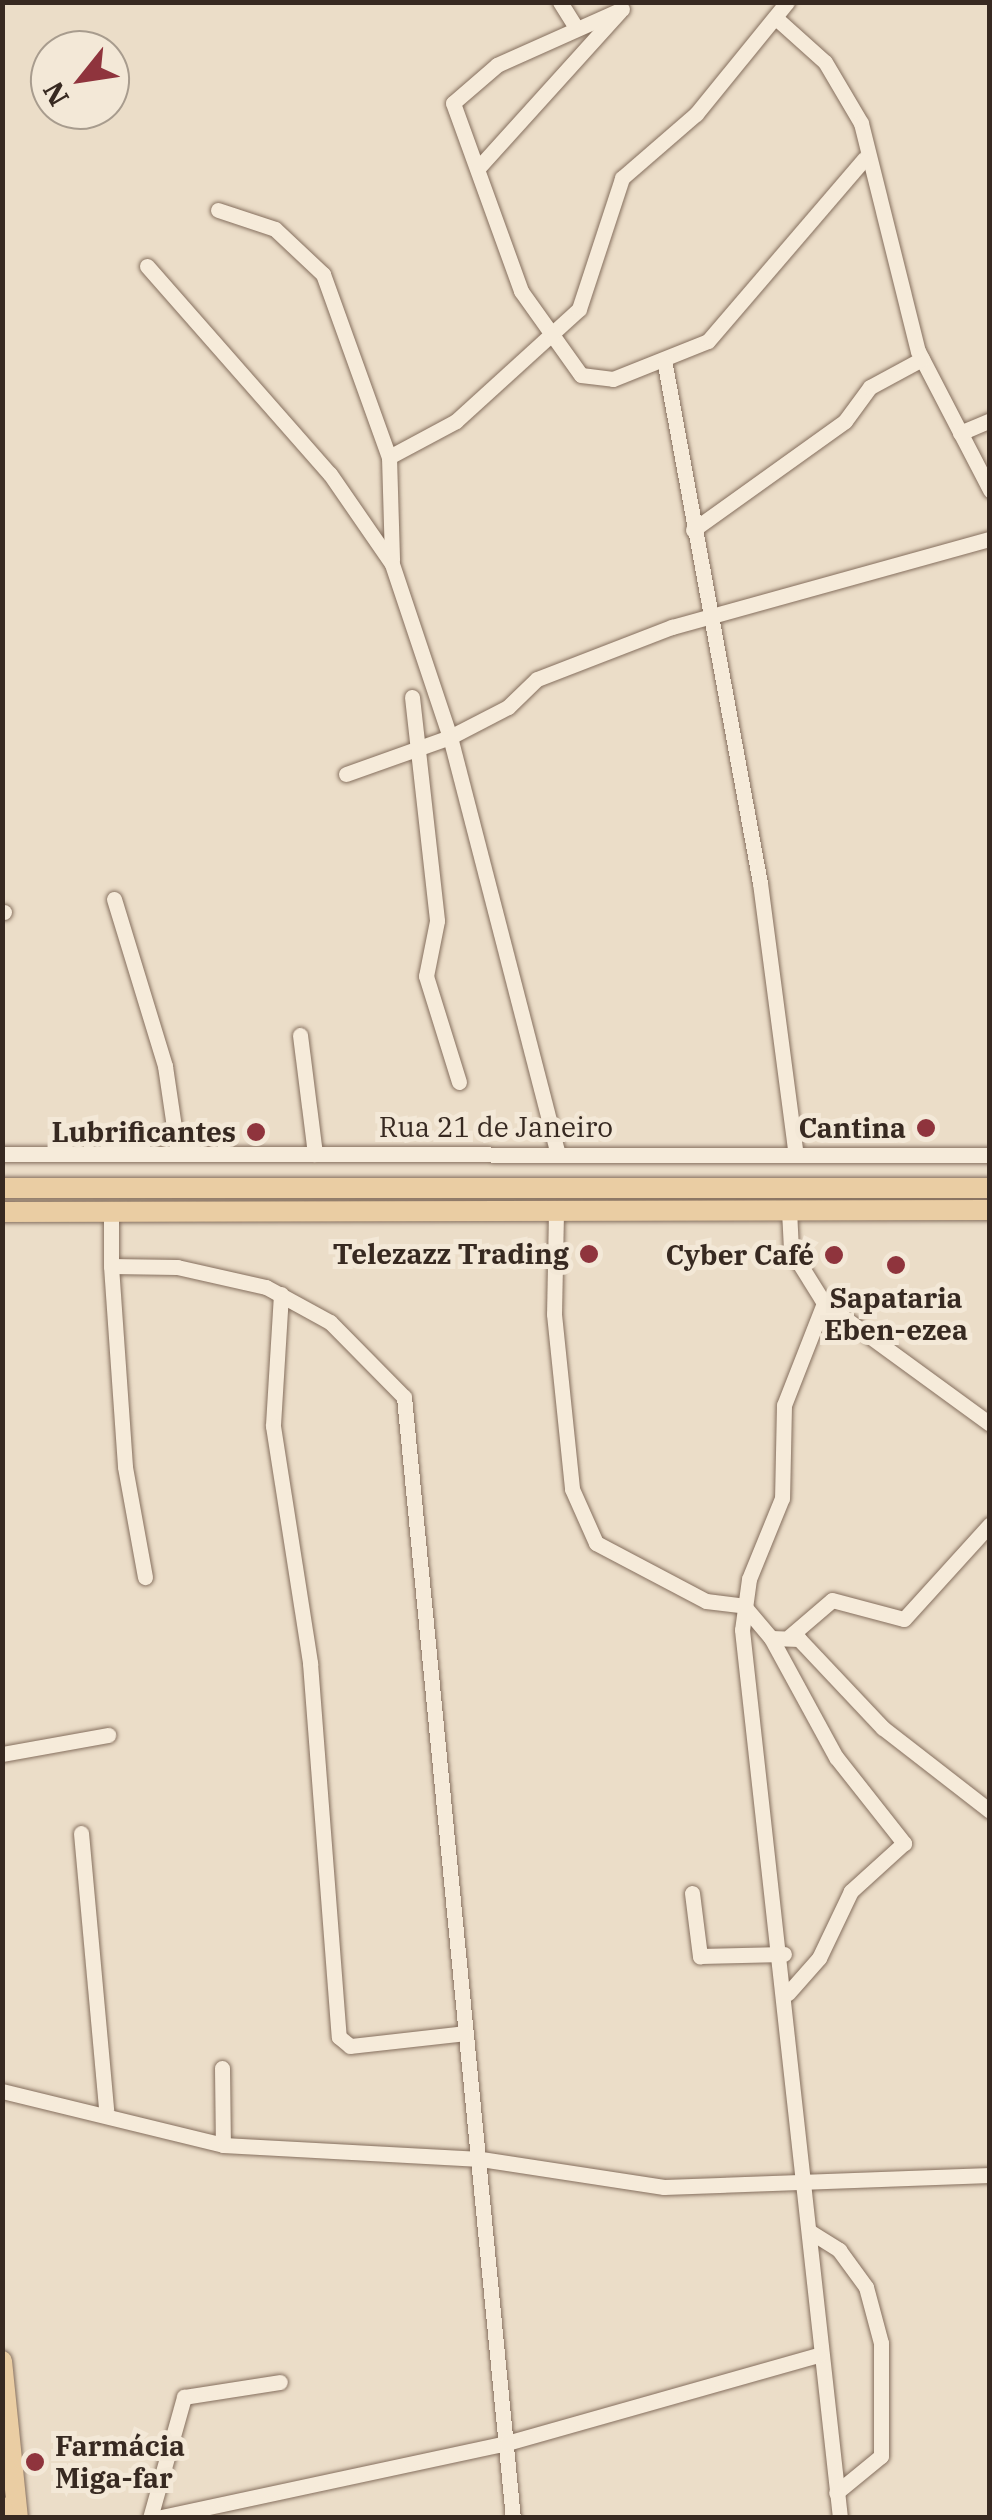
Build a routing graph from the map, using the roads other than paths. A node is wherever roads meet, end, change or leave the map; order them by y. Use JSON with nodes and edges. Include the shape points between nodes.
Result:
{"nodes":[{"id":1,"x":560,"y":2,"type":"edge"},
{"id":2,"x":787,"y":2,"type":"edge"},
{"id":3,"x":624,"y":6,"type":"edge"},
{"id":4,"x":776,"y":20,"type":"junction"},
{"id":5,"x":576,"y":28,"type":"junction"},
{"id":6,"x":864,"y":159,"type":"junction"},
{"id":7,"x":479,"y":167,"type":"junction"},
{"id":8,"x":218,"y":210,"type":"dead end"},
{"id":9,"x":146,"y":266,"type":"dead end"},
{"id":10,"x":546,"y":336,"type":"junction"},
{"id":11,"x":922,"y":359,"type":"junction"},
{"id":12,"x":665,"y":364,"type":"junction"},
{"id":13,"x":990,"y":420,"type":"edge"},
{"id":14,"x":960,"y":433,"type":"junction"},
{"id":15,"x":389,"y":457,"type":"junction"},
{"id":16,"x":990,"y":490,"type":"edge"},
{"id":17,"x":693,"y":530,"type":"junction"},
{"id":18,"x":990,"y":538,"type":"edge"},
{"id":19,"x":392,"y":564,"type":"junction"},
{"id":20,"x":708,"y":616,"type":"junction"},
{"id":21,"x":412,"y":698,"type":"dead end"},
{"id":22,"x":450,"y":737,"type":"junction"},
{"id":23,"x":418,"y":746,"type":"junction"},
{"id":24,"x":346,"y":774,"type":"dead end"},
{"id":25,"x":114,"y":899,"type":"dead end"},
{"id":26,"x":300,"y":1035,"type":"dead end"},
{"id":27,"x":458,"y":1082,"type":"dead end"},
{"id":28,"x":2,"y":1154,"type":"edge"},
{"id":29,"x":178,"y":1154,"type":"junction"},
{"id":30,"x":315,"y":1154,"type":"junction"},
{"id":31,"x":558,"y":1154,"type":"junction"},
{"id":32,"x":796,"y":1154,"type":"junction"},
{"id":33,"x":990,"y":1155,"type":"edge"},
{"id":34,"x":2,"y":1188,"type":"edge"},
{"id":35,"x":990,"y":1188,"type":"edge"},
{"id":36,"x":789,"y":1210,"type":"junction"},
{"id":37,"x":990,"y":1210,"type":"edge"},
{"id":38,"x":2,"y":1212,"type":"edge"},
{"id":39,"x":556,"y":1212,"type":"junction"},
{"id":40,"x":112,"y":1213,"type":"junction"},
{"id":41,"x":111,"y":1266,"type":"junction"},
{"id":42,"x":281,"y":1294,"type":"junction"},
{"id":43,"x":824,"y":1303,"type":"junction"},
{"id":44,"x":990,"y":1424,"type":"edge"},
{"id":45,"x":990,"y":1524,"type":"edge"},
{"id":46,"x":145,"y":1577,"type":"dead end"},
{"id":47,"x":744,"y":1606,"type":"junction"},
{"id":48,"x":790,"y":1636,"type":"junction"},
{"id":49,"x":771,"y":1638,"type":"junction"},
{"id":50,"x":108,"y":1736,"type":"dead end"},
{"id":51,"x":2,"y":1754,"type":"edge"},
{"id":52,"x":990,"y":1812,"type":"edge"},
{"id":53,"x":81,"y":1833,"type":"dead end"},
{"id":54,"x":692,"y":1893,"type":"dead end"},
{"id":55,"x":784,"y":1954,"type":"junction"},
{"id":56,"x":788,"y":1993,"type":"junction"},
{"id":57,"x":465,"y":2033,"type":"junction"},
{"id":58,"x":222,"y":2068,"type":"dead end"},
{"id":59,"x":2,"y":2091,"type":"edge"},
{"id":60,"x":106,"y":2110,"type":"junction"},
{"id":61,"x":223,"y":2145,"type":"junction"},
{"id":62,"x":482,"y":2160,"type":"junction"},
{"id":63,"x":990,"y":2175,"type":"edge"},
{"id":64,"x":804,"y":2183,"type":"junction"},
{"id":65,"x":808,"y":2230,"type":"junction"},
{"id":66,"x":818,"y":2355,"type":"junction"},
{"id":67,"x":2,"y":2361,"type":"edge"},
{"id":68,"x":280,"y":2382,"type":"dead end"},
{"id":69,"x":507,"y":2443,"type":"junction"},
{"id":70,"x":836,"y":2493,"type":"junction"},
{"id":71,"x":2,"y":2507,"type":"edge"},
{"id":72,"x":3,"y":2518,"type":"edge"},
{"id":73,"x":18,"y":2518,"type":"edge"},
{"id":74,"x":154,"y":2518,"type":"edge"},
{"id":75,"x":513,"y":2518,"type":"edge"},
{"id":76,"x":840,"y":2518,"type":"edge"}],
"edges":[{"from":1,"to":5,"type":"street"},
{"from":2,"to":4,"type":"street"},
{"from":3,"to":5,"type":"street"},
{"from":3,"to":7,"type":"street"},
{"from":4,"to":6,"type":"street","via":[[838,80],[861,124]]},
{"from":4,"to":10,"type":"street","via":[[696,114],[622,178],[588,296]]},
{"from":5,"to":7,"type":"street","via":[[460,90],[454,103]]},
{"from":6,"to":11,"type":"street"},
{"from":6,"to":12,"type":"street","via":[[717,332]]},
{"from":7,"to":10,"type":"street","via":[[502,247]]},
{"from":8,"to":15,"type":"street","via":[[275,230],[323,274]]},
{"from":9,"to":19,"type":"street","via":[[330,474]]},
{"from":10,"to":12,"type":"street","via":[[597,381]]},
{"from":10,"to":15,"type":"street","via":[[448,428]]},
{"from":11,"to":14,"type":"street"},
{"from":11,"to":17,"type":"street","via":[[870,387],[845,421]]},
{"from":12,"to":17,"type":"street"},
{"from":13,"to":14,"type":"street"},
{"from":14,"to":16,"type":"street"},
{"from":15,"to":19,"type":"street"},
{"from":17,"to":20,"type":"street"},
{"from":18,"to":20,"type":"street"},
{"from":19,"to":22,"type":"street"},
{"from":20,"to":22,"type":"street","via":[[537,679]]},
{"from":20,"to":32,"type":"street","via":[[760,883]]},
{"from":21,"to":23,"type":"street"},
{"from":22,"to":23,"type":"street"},
{"from":22,"to":31,"type":"street"},
{"from":23,"to":24,"type":"street"},
{"from":23,"to":27,"type":"street","via":[[438,921],[426,976]]},
{"from":25,"to":29,"type":"street","via":[[165,1066]]},
{"from":26,"to":30,"type":"street"},
{"from":28,"to":29,"type":"street","name":"Rua 21 de Janeiro"},
{"from":29,"to":30,"type":"street","name":"Rua 21 de Janeiro"},
{"from":30,"to":31,"type":"street","name":"Rua 21 de Janeiro"},
{"from":31,"to":32,"type":"street","name":"Rua 21 de Janeiro"},
{"from":32,"to":33,"type":"street","name":"Rua 21 de Janeiro"},
{"from":34,"to":35,"type":"main road"},
{"from":36,"to":37,"type":"main road"},
{"from":36,"to":39,"type":"main road"},
{"from":36,"to":43,"type":"street","via":[[791,1250]]},
{"from":38,"to":40,"type":"main road"},
{"from":39,"to":40,"type":"main road"},
{"from":39,"to":47,"type":"street","via":[[560,1386],[583,1524],[603,1550],[706,1601]]},
{"from":40,"to":41,"type":"street"},
{"from":41,"to":42,"type":"street","via":[[225,1274]]},
{"from":41,"to":46,"type":"street","via":[[123,1450]]},
{"from":42,"to":57,"type":"street","via":[[342,1333],[395,1384],[409,1414]]},
{"from":42,"to":57,"type":"street","via":[[273,1426],[310,1663],[339,2037],[350,2046]]},
{"from":43,"to":44,"type":"street"},
{"from":43,"to":47,"type":"street","via":[[784,1404],[782,1498]]},
{"from":45,"to":48,"type":"street","via":[[904,1619],[832,1600]]},
{"from":47,"to":49,"type":"street"},
{"from":47,"to":55,"type":"street"},
{"from":48,"to":49,"type":"street"},
{"from":48,"to":52,"type":"street","via":[[883,1728]]},
{"from":49,"to":56,"type":"street","via":[[795,1694],[904,1843],[851,1891],[818,1958]]},
{"from":50,"to":51,"type":"street"},
{"from":53,"to":60,"type":"street"},
{"from":54,"to":55,"type":"street","via":[[700,1956]]},
{"from":55,"to":56,"type":"street"},
{"from":56,"to":64,"type":"street"},
{"from":57,"to":62,"type":"street"},
{"from":58,"to":61,"type":"street"},
{"from":59,"to":60,"type":"street"},
{"from":60,"to":61,"type":"street"},
{"from":61,"to":62,"type":"street"},
{"from":62,"to":64,"type":"street","via":[[690,2188]]},
{"from":62,"to":69,"type":"street"},
{"from":63,"to":64,"type":"street"},
{"from":64,"to":65,"type":"street"},
{"from":65,"to":66,"type":"street"},
{"from":65,"to":70,"type":"street","via":[[839,2250],[866,2286],[882,2343],[881,2456]]},
{"from":66,"to":69,"type":"street"},
{"from":66,"to":70,"type":"street"},
{"from":67,"to":73,"type":"main road"},
{"from":68,"to":74,"type":"street","via":[[181,2400]]},
{"from":69,"to":74,"type":"street"},
{"from":69,"to":75,"type":"street"},
{"from":70,"to":76,"type":"street"},
{"from":71,"to":72,"type":"main road"}]}
